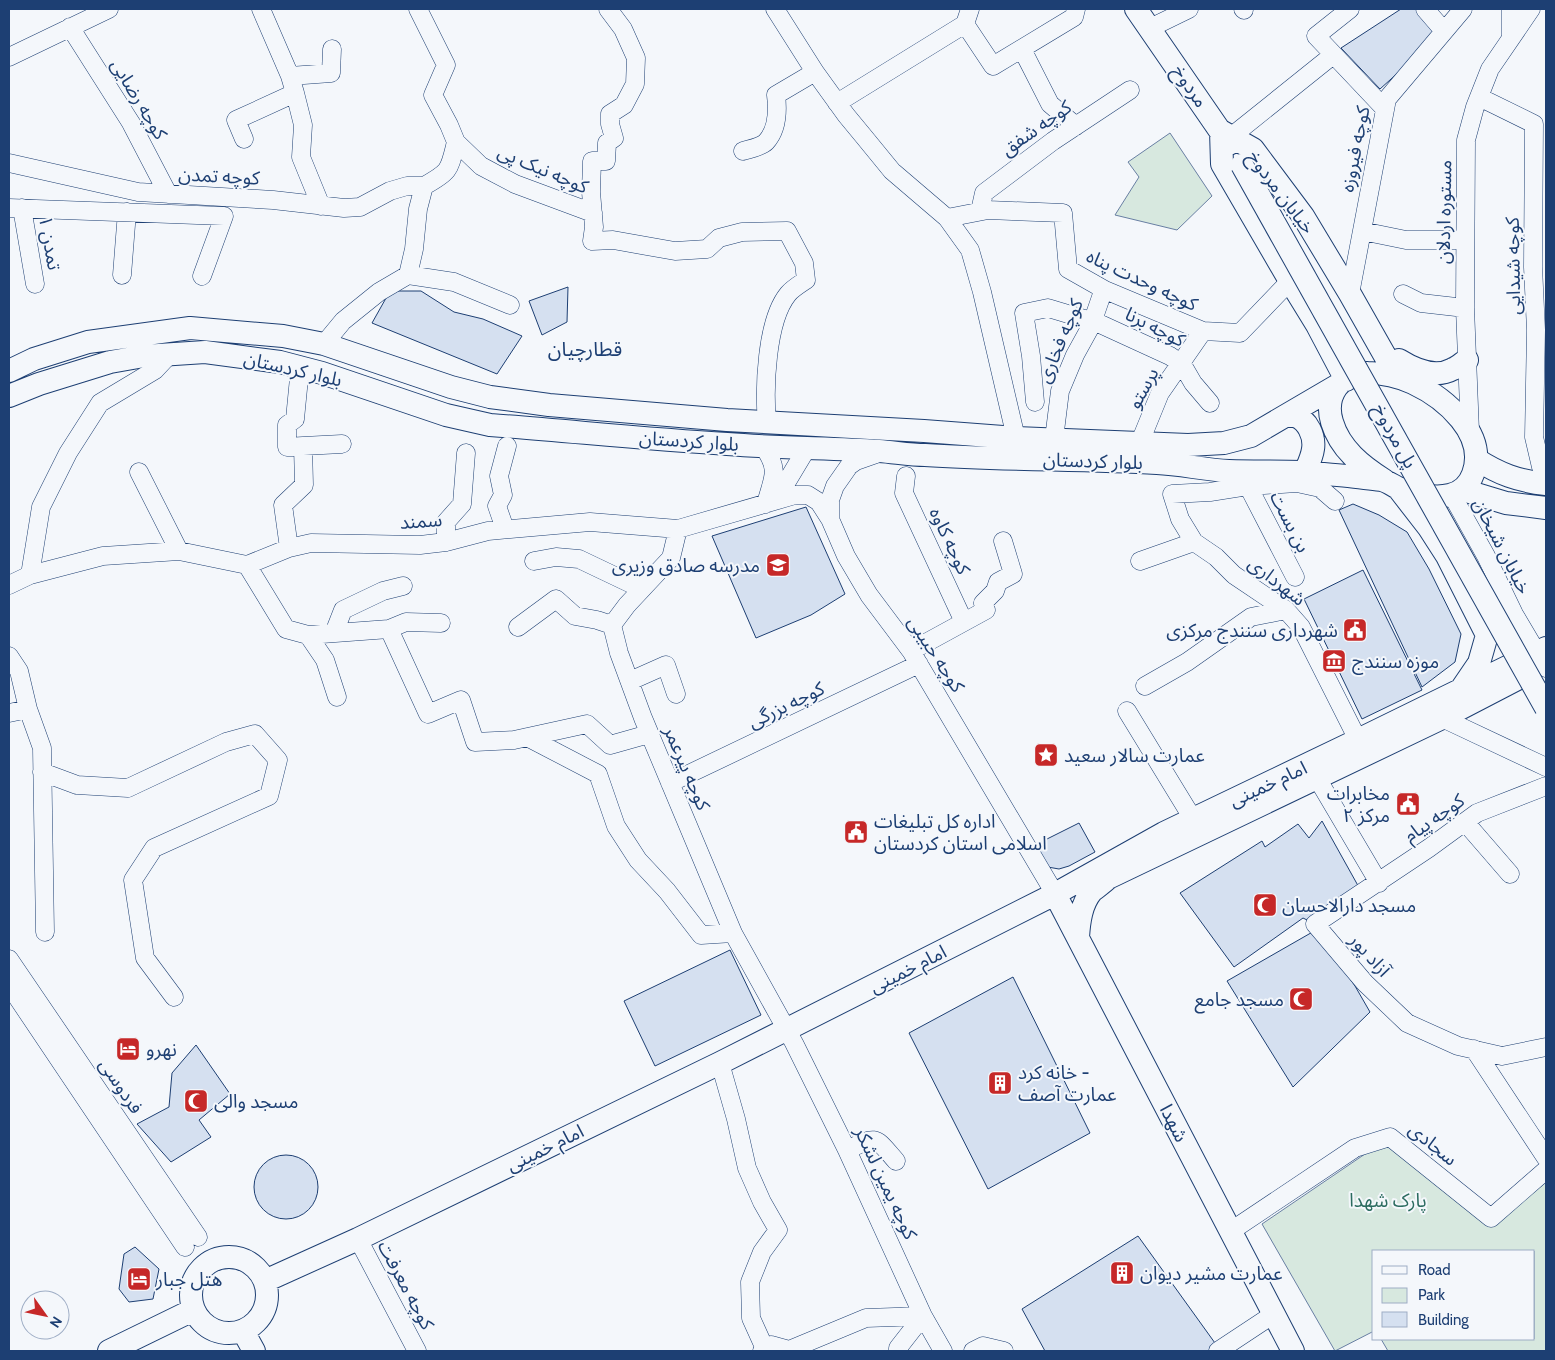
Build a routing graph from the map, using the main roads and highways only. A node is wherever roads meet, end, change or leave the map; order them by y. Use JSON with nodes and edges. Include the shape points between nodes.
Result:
{"nodes":[{"id":1,"x":1136,"y":9,"type":"edge"},
{"id":2,"x":1226,"y":134,"type":"junction"},
{"id":3,"x":1242,"y":165,"type":"joint"},
{"id":4,"x":1381,"y":349,"type":"junction"},
{"id":5,"x":1467,"y":360,"type":"road end"},
{"id":6,"x":9,"y":370,"type":"edge"},
{"id":7,"x":1397,"y":377,"type":"junction"},
{"id":8,"x":1342,"y":382,"type":"junction"},
{"id":9,"x":9,"y":396,"type":"edge"},
{"id":10,"x":1287,"y":416,"type":"junction"},
{"id":11,"x":1476,"y":459,"type":"junction"},
{"id":12,"x":1305,"y":472,"type":"junction"},
{"id":13,"x":1540,"y":473,"type":"edge"},
{"id":14,"x":1391,"y":484,"type":"junction"},
{"id":15,"x":1457,"y":492,"type":"junction"},
{"id":16,"x":1546,"y":508,"type":"edge"},
{"id":17,"x":1544,"y":659,"type":"edge"},
{"id":18,"x":1461,"y":690,"type":"junction"},
{"id":19,"x":1546,"y":708,"type":"edge"},
{"id":20,"x":1055,"y":894,"type":"junction"},
{"id":21,"x":1078,"y":937,"type":"junction"},
{"id":22,"x":265,"y":1281,"type":"junction"},
{"id":23,"x":196,"y":1316,"type":"junction"},
{"id":24,"x":243,"y":1331,"type":"junction"},
{"id":25,"x":109,"y":1351,"type":"edge"},
{"id":26,"x":138,"y":1351,"type":"edge"},
{"id":27,"x":254,"y":1351,"type":"edge"},
{"id":28,"x":1293,"y":1351,"type":"edge"}],
"edges":[{"from":1,"to":2,"type":"main road","name":"مردوخ"},
{"from":2,"to":3,"type":"main road","name":"مردوخ"},
{"from":2,"to":4,"type":"main road","name":"خیابان مردوخ","via":[[1253,149],[1302,216]]},
{"from":2,"to":8,"type":"main road","name":"خیابان مردوخ","via":[[1222,164],[1317,325]]},
{"from":3,"to":19,"type":"main road","name":"پل مردوخ","bridge":true},
{"from":4,"to":5,"type":"main road","via":[[1422,372],[1436,374],[1452,370]]},
{"from":4,"to":7,"type":"main road","name":"خیابان مردوخ"},
{"from":6,"to":10,"type":"main road","name":"بلوار کردستان","via":[[88,342],[190,328],[283,336],[324,344],[442,384],[490,397],[549,405],[1016,438],[1188,444],[1224,443],[1251,436]]},
{"from":7,"to":8,"type":"main road","via":[[1368,373],[1357,374]]},
{"from":7,"to":11,"type":"main road","via":[[1410,381],[1454,411],[1470,432]]},
{"from":8,"to":10,"type":"main road","name":"بلوار کردستان"},
{"from":8,"to":14,"type":"main road","via":[[1333,392],[1330,402],[1336,432],[1358,462]]},
{"from":9,"to":12,"type":"main road","name":"بلوار کردستان","via":[[110,362],[205,352],[280,362],[446,415],[490,425],[764,447],[1160,463],[1227,471]]},
{"from":10,"to":12,"type":"main road","via":[[1303,421],[1313,438],[1314,448]]},
{"from":11,"to":13,"type":"main road","via":[[1494,471],[1519,480]]},
{"from":11,"to":15,"type":"main road","via":[[1473,475]]},
{"from":12,"to":14,"type":"main road","name":"بلوار کردستان"},
{"from":14,"to":15,"type":"main road","via":[[1426,496],[1440,497]]},
{"from":14,"to":18,"type":"main road","via":[[1429,528],[1447,556],[1487,635],[1479,663]]},
{"from":15,"to":16,"type":"main road"},
{"from":17,"to":18,"type":"main road","name":"امام خمینی"},
{"from":17,"to":21,"type":"main road","name":"امام خمینی","via":[[1442,718],[1108,878],[1086,901]]},
{"from":18,"to":20,"type":"main road","name":"امام خمینی","via":[[1164,833]]},
{"from":20,"to":21,"type":"main road","name":"شهدا"},
{"from":20,"to":22,"type":"main road","name":"امام خمینی","via":[[720,1063]]},
{"from":21,"to":28,"type":"main road","name":"شهدا"},
{"from":22,"to":23,"type":"main road","via":[[249,1262],[228,1256],[216,1258],[203,1267],[190,1290]]},
{"from":22,"to":24,"type":"main road","via":[[266,1305],[261,1316]]},
{"from":23,"to":24,"type":"main road","via":[[220,1333]]},
{"from":23,"to":25,"type":"main road"},
{"from":23,"to":26,"type":"main road"},
{"from":24,"to":27,"type":"main road"}]}
